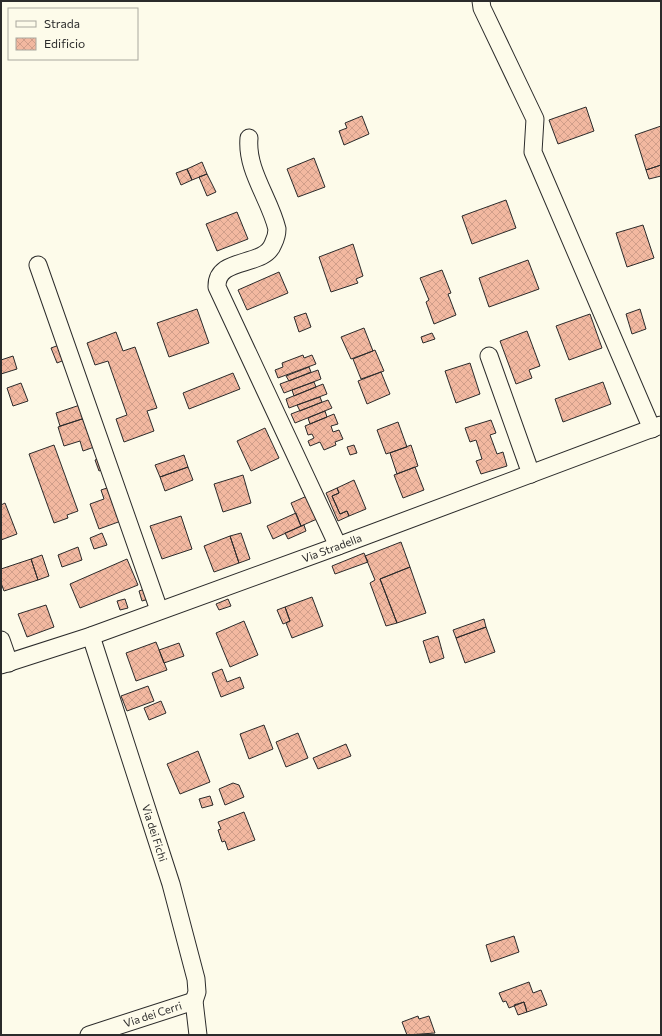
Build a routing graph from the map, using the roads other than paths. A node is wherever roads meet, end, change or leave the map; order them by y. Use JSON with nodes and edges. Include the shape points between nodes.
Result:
{"nodes":[{"id":1,"x":481,"y":1,"type":"edge"},
{"id":2,"x":248,"y":138,"type":"dead end"},
{"id":3,"x":38,"y":265,"type":"dead end"},
{"id":4,"x":489,"y":356,"type":"dead end"},
{"id":5,"x":656,"y":427,"type":"edge"},
{"id":6,"x":531,"y":474,"type":"junction"},
{"id":7,"x":338,"y":546,"type":"junction"},
{"id":8,"x":159,"y":610,"type":"junction"},
{"id":9,"x":90,"y":636,"type":"junction"},
{"id":10,"x":1,"y":640,"type":"edge"},
{"id":11,"x":5,"y":664,"type":"edge"},
{"id":12,"x":194,"y":1001,"type":"junction"},
{"id":13,"x":89,"y":1035,"type":"edge"},
{"id":14,"x":198,"y":1035,"type":"edge"}],
"edges":[{"from":1,"to":5,"type":"street","via":[[482,8],[535,119],[533,152]]},
{"from":2,"to":7,"type":"street","via":[[250,159],[277,230],[268,253],[222,271],[217,286]]},
{"from":3,"to":8,"type":"street"},
{"from":4,"to":6,"type":"street"},
{"from":5,"to":6,"type":"street","name":"Via Stradella"},
{"from":6,"to":7,"type":"street","name":"Via Stradella"},
{"from":7,"to":8,"type":"street","name":"Via Stradella"},
{"from":8,"to":9,"type":"street","name":"Via Stradella"},
{"from":9,"to":11,"type":"street","name":"Via Stradella"},
{"from":9,"to":12,"type":"street","name":"Via dei Fichi","via":[[171,884],[196,979]]},
{"from":10,"to":11,"type":"street"},
{"from":12,"to":13,"type":"street","name":"Via dei Cerri"},
{"from":12,"to":14,"type":"street","name":"Via dei Fichi"}]}
